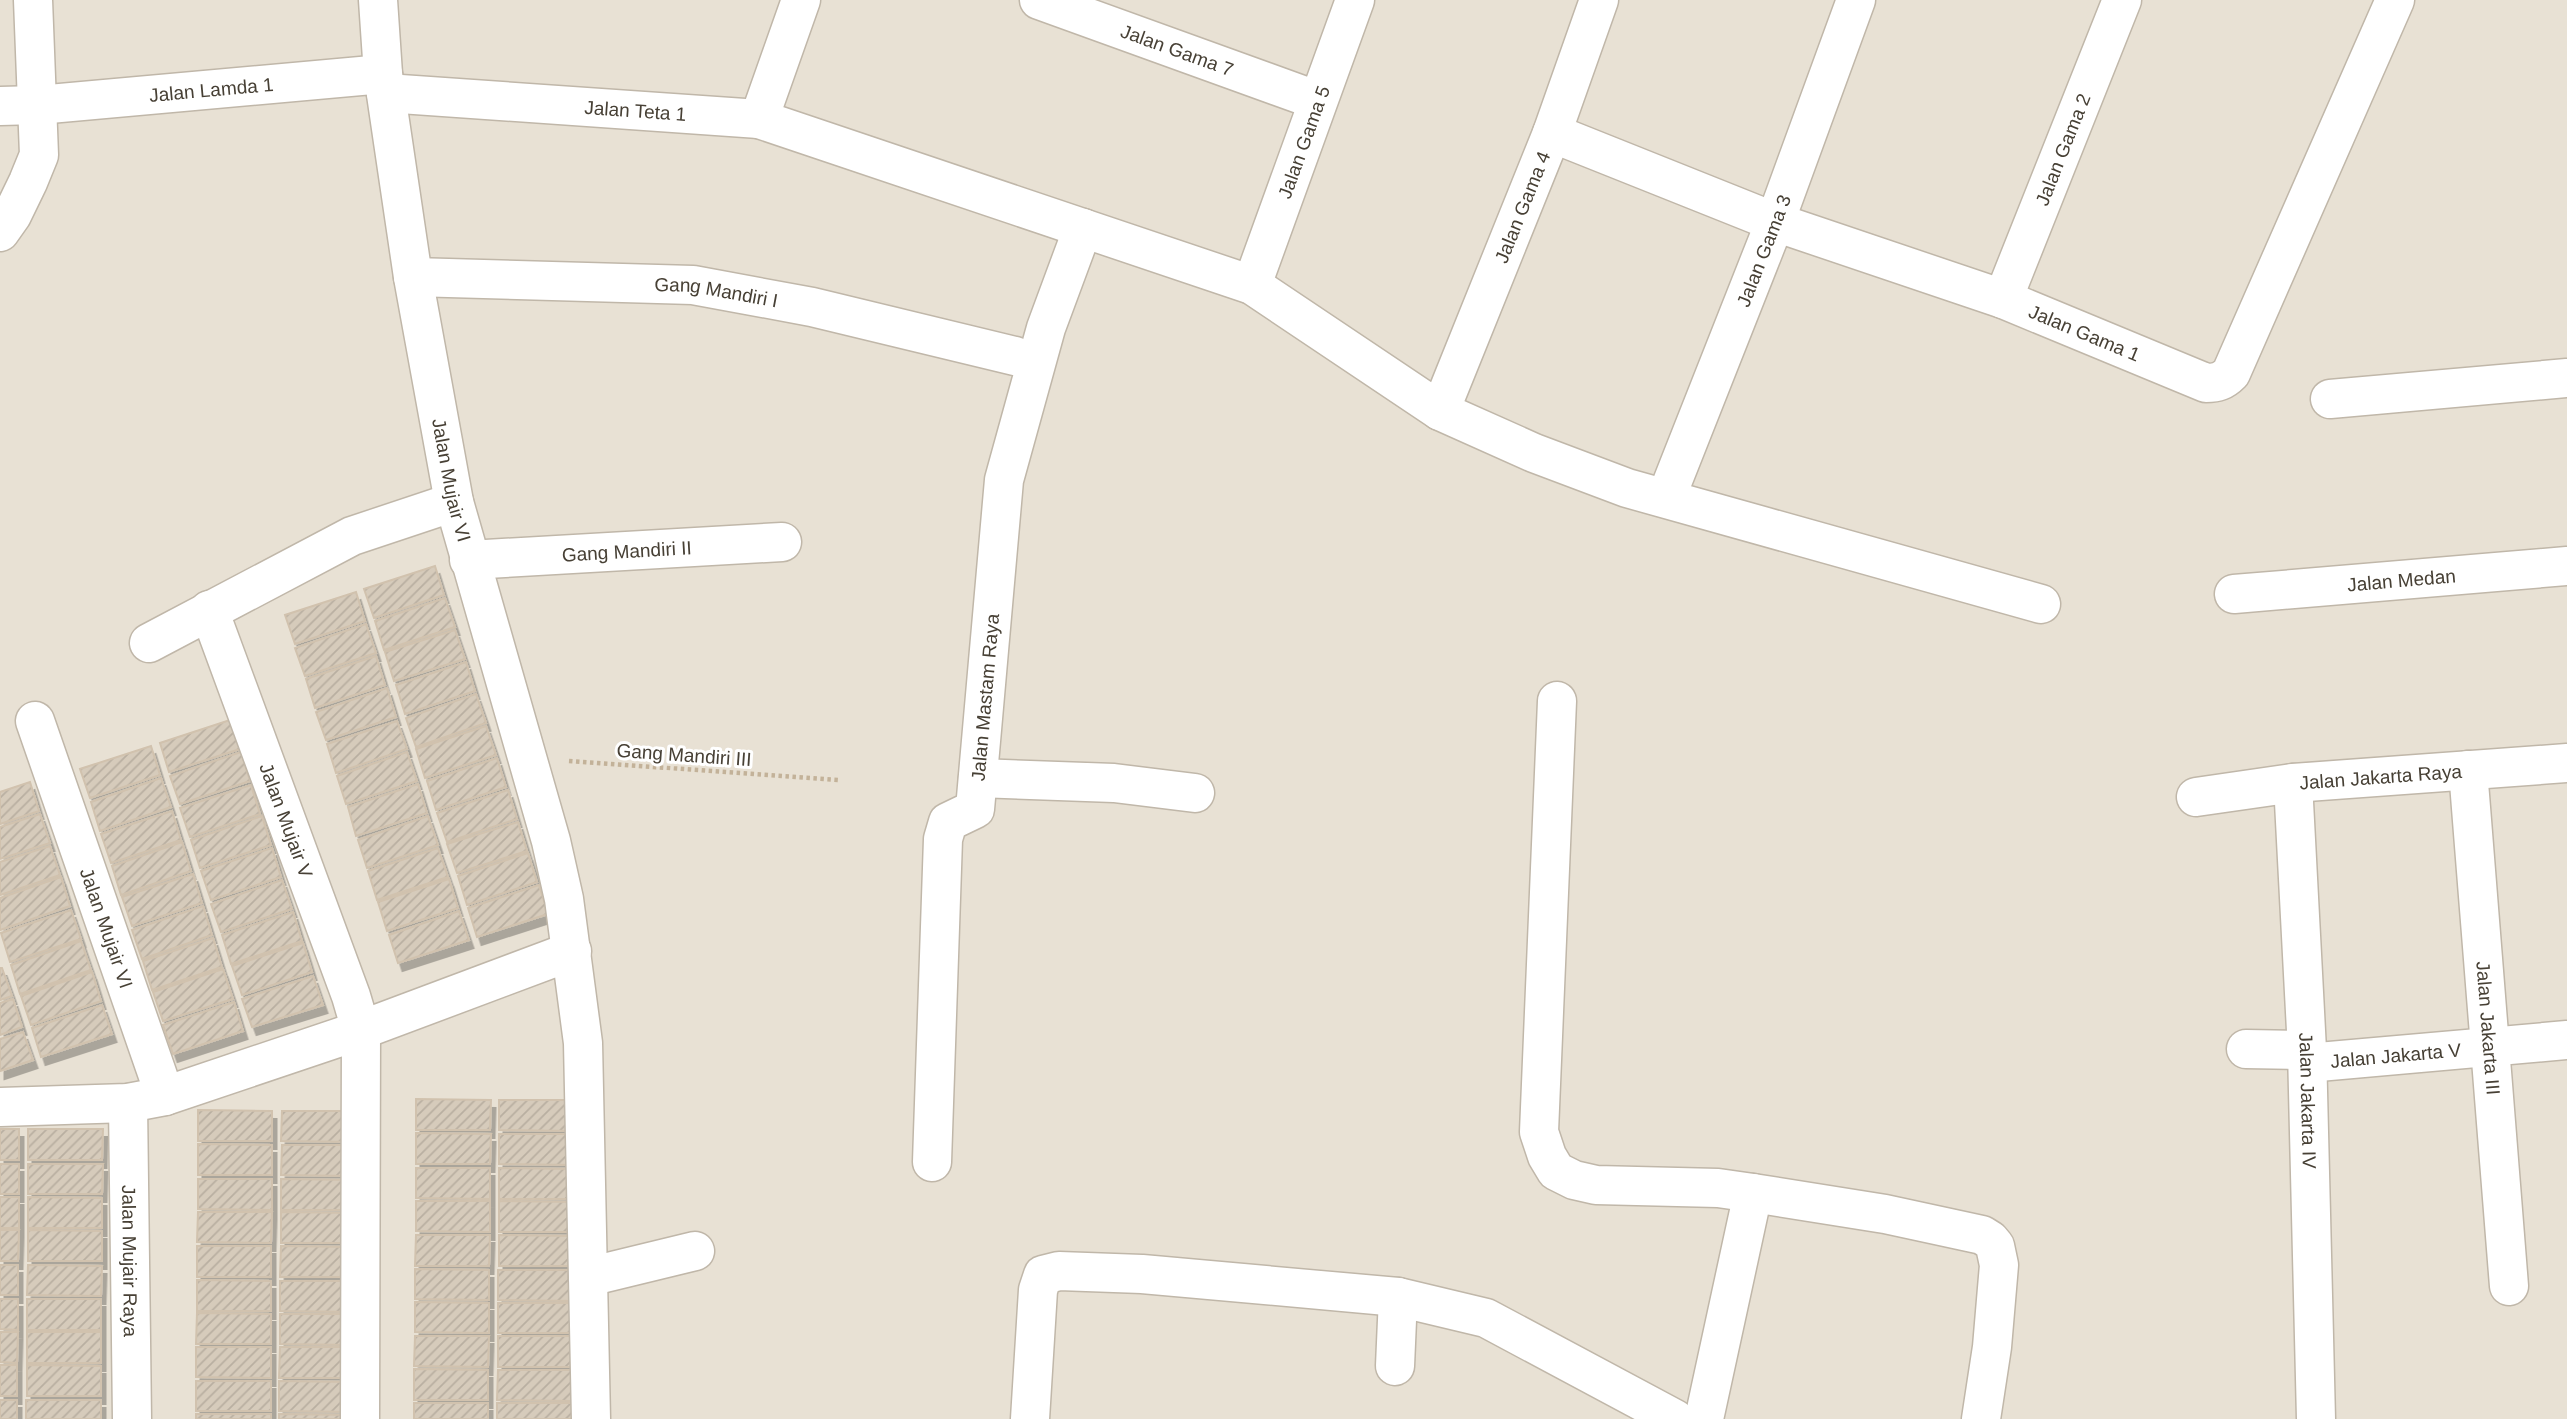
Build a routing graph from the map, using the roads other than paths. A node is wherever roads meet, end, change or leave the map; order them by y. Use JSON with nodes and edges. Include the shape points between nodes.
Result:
{"nodes":[{"id":1,"x":33,"y":0,"type":"edge"},
{"id":2,"x":378,"y":0,"type":"edge"},
{"id":3,"x":801,"y":0,"type":"edge"},
{"id":4,"x":1039,"y":0,"type":"edge"},
{"id":5,"x":1354,"y":0,"type":"edge"},
{"id":6,"x":1599,"y":0,"type":"edge"},
{"id":7,"x":1856,"y":0,"type":"edge"},
{"id":8,"x":2122,"y":0,"type":"edge"},
{"id":9,"x":2395,"y":0,"type":"edge"},
{"id":10,"x":384,"y":83,"type":"junction"},
{"id":11,"x":1317,"y":100,"type":"junction"},
{"id":12,"x":38,"y":105,"type":"junction"},
{"id":13,"x":0,"y":106,"type":"edge"},
{"id":14,"x":760,"y":119,"type":"junction"},
{"id":15,"x":1552,"y":134,"type":"junction"},
{"id":16,"x":1775,"y":222,"type":"junction"},
{"id":17,"x":1083,"y":228,"type":"junction"},
{"id":18,"x":0,"y":232,"type":"edge"},
{"id":19,"x":413,"y":277,"type":"junction"},
{"id":20,"x":1252,"y":285,"type":"junction"},
{"id":21,"x":2003,"y":299,"type":"junction"},
{"id":22,"x":1014,"y":356,"type":"dead end"},
{"id":23,"x":2567,"y":378,"type":"edge"},
{"id":24,"x":2330,"y":399,"type":"dead end"},
{"id":25,"x":1440,"y":411,"type":"junction"},
{"id":26,"x":1666,"y":498,"type":"junction"},
{"id":27,"x":454,"y":502,"type":"junction"},
{"id":28,"x":782,"y":542,"type":"dead end"},
{"id":29,"x":460,"y":562,"type":"junction"},
{"id":30,"x":2567,"y":566,"type":"edge"},
{"id":31,"x":2234,"y":594,"type":"dead end"},
{"id":32,"x":2041,"y":604,"type":"dead end"},
{"id":33,"x":209,"y":610,"type":"junction"},
{"id":34,"x":149,"y":643,"type":"dead end"},
{"id":35,"x":1557,"y":701,"type":"dead end"},
{"id":36,"x":35,"y":720,"type":"dead end"},
{"id":37,"x":2567,"y":763,"type":"edge"},
{"id":38,"x":2468,"y":770,"type":"junction"},
{"id":39,"x":978,"y":778,"type":"junction"},
{"id":40,"x":2293,"y":783,"type":"junction"},
{"id":41,"x":1195,"y":793,"type":"dead end"},
{"id":42,"x":2196,"y":797,"type":"dead end"},
{"id":43,"x":562,"y":886,"type":"junction"},
{"id":44,"x":572,"y":951,"type":"junction"},
{"id":45,"x":360,"y":1030,"type":"junction"},
{"id":46,"x":2567,"y":1040,"type":"edge"},
{"id":47,"x":2246,"y":1049,"type":"dead end"},
{"id":48,"x":2489,"y":1049,"type":"junction"},
{"id":49,"x":2307,"y":1057,"type":"junction"},
{"id":50,"x":165,"y":1096,"type":"junction"},
{"id":51,"x":128,"y":1103,"type":"junction"},
{"id":52,"x":0,"y":1107,"type":"edge"},
{"id":53,"x":932,"y":1162,"type":"dead end"},
{"id":54,"x":1753,"y":1193,"type":"junction"},
{"id":55,"x":695,"y":1251,"type":"dead end"},
{"id":56,"x":587,"y":1277,"type":"junction"},
{"id":57,"x":2509,"y":1286,"type":"dead end"},
{"id":58,"x":1398,"y":1297,"type":"junction"},
{"id":59,"x":1395,"y":1366,"type":"dead end"},
{"id":60,"x":132,"y":1419,"type":"edge"},
{"id":61,"x":360,"y":1419,"type":"edge"},
{"id":62,"x":591,"y":1419,"type":"edge"},
{"id":63,"x":1030,"y":1419,"type":"edge"},
{"id":64,"x":1675,"y":1419,"type":"edge"},
{"id":65,"x":1704,"y":1419,"type":"edge"},
{"id":66,"x":1981,"y":1419,"type":"edge"},
{"id":67,"x":2316,"y":1419,"type":"edge"}],
"edges":[{"from":1,"to":12,"type":"street"},
{"from":2,"to":10,"type":"street","name":"Jalan Mujair VI"},
{"from":3,"to":14,"type":"street"},
{"from":4,"to":11,"type":"street","name":"Jalan Gama 7"},
{"from":5,"to":11,"type":"street","name":"Jalan Gama 5"},
{"from":6,"to":15,"type":"street","name":"Jalan Gama 4"},
{"from":7,"to":16,"type":"street","name":"Jalan Gama 3"},
{"from":8,"to":21,"type":"street","name":"Jalan Gama 2"},
{"from":9,"to":21,"type":"street","name":"Jalan Gama 1","via":[[2227,377],[2206,383]]},
{"from":10,"to":12,"type":"street","name":"Jalan Lamda 1"},
{"from":10,"to":14,"type":"street","name":"Jalan Teta 1"},
{"from":10,"to":19,"type":"street","name":"Jalan Mujair VI"},
{"from":11,"to":20,"type":"street","name":"Jalan Gama 5"},
{"from":12,"to":13,"type":"street","name":"Jalan Lamda 1"},
{"from":12,"to":18,"type":"street","via":[[39,156]]},
{"from":14,"to":17,"type":"street","name":"Jalan Teta 1"},
{"from":15,"to":16,"type":"street","name":"Jalan Gama 1"},
{"from":15,"to":25,"type":"street","name":"Jalan Gama 4"},
{"from":16,"to":21,"type":"street","name":"Jalan Gama 1"},
{"from":16,"to":26,"type":"street","name":"Jalan Gama 3"},
{"from":17,"to":20,"type":"street","name":"Jalan Teta 1"},
{"from":17,"to":39,"type":"street","name":"Jalan Mastam Raya","via":[[1045,328],[1004,480]]},
{"from":19,"to":22,"type":"street","name":"Gang Mandiri I","via":[[693,285],[812,307]]},
{"from":19,"to":27,"type":"street","name":"Jalan Mujair VI"},
{"from":20,"to":25,"type":"street","name":"Jalan Teta 1"},
{"from":23,"to":24,"type":"street"},
{"from":25,"to":26,"type":"street","name":"Jalan Teta 1","via":[[1534,453]]},
{"from":26,"to":32,"type":"street","name":"Jalan Teta 1"},
{"from":27,"to":29,"type":"street","name":"Jalan Mujair VI"},
{"from":27,"to":33,"type":"street","via":[[352,536]]},
{"from":28,"to":29,"type":"street","name":"Gang Mandiri II"},
{"from":29,"to":43,"type":"street","name":"Jalan Mujair VI","via":[[526,758]]},
{"from":29,"to":43,"type":"street","via":[[550,881]]},
{"from":30,"to":31,"type":"street","name":"Jalan Medan"},
{"from":33,"to":34,"type":"street"},
{"from":33,"to":45,"type":"street","name":"Jalan Mujair V"},
{"from":35,"to":54,"type":"street","via":[[1539,1132],[1547,1156],[1556,1171],[1596,1185]]},
{"from":36,"to":50,"type":"street","name":"Jalan Mujair VI"},
{"from":37,"to":38,"type":"street","name":"Jalan Jakarta Raya"},
{"from":38,"to":40,"type":"street","name":"Jalan Jakarta Raya"},
{"from":38,"to":48,"type":"street","name":"Jalan Jakarta III"},
{"from":39,"to":41,"type":"street","via":[[1114,783]]},
{"from":39,"to":53,"type":"street","name":"Jalan Mastam Raya","via":[[975,809],[948,822],[943,839]]},
{"from":40,"to":42,"type":"street","name":"Jalan Jakarta Raya"},
{"from":40,"to":49,"type":"street","name":"Jalan Jakarta IV"},
{"from":43,"to":44,"type":"street","name":"Jalan Mujair VI"},
{"from":44,"to":45,"type":"street"},
{"from":44,"to":56,"type":"street","name":"Jalan Mujair VI","via":[[583,1043]]},
{"from":45,"to":50,"type":"street"},
{"from":45,"to":61,"type":"street","name":"Jalan Mujair V"},
{"from":46,"to":48,"type":"street","name":"Jalan Jakarta V"},
{"from":47,"to":49,"type":"street","name":"Jalan Jakarta V"},
{"from":48,"to":49,"type":"street","name":"Jalan Jakarta V"},
{"from":48,"to":57,"type":"street","name":"Jalan Jakarta III"},
{"from":49,"to":67,"type":"street","name":"Jalan Jakarta IV"},
{"from":50,"to":51,"type":"street"},
{"from":51,"to":52,"type":"street"},
{"from":51,"to":60,"type":"street","name":"Jalan Mujair Raya"},
{"from":54,"to":65,"type":"street"},
{"from":54,"to":66,"type":"street","via":[[1885,1214],[1990,1240],[1999,1265]]},
{"from":55,"to":56,"type":"street"},
{"from":56,"to":62,"type":"street","name":"Jalan Mujair VI"},
{"from":58,"to":59,"type":"street"},
{"from":58,"to":63,"type":"street","via":[[1142,1274],[1059,1271],[1043,1275],[1038,1290]]},
{"from":58,"to":64,"type":"street","via":[[1486,1318]]}]}
